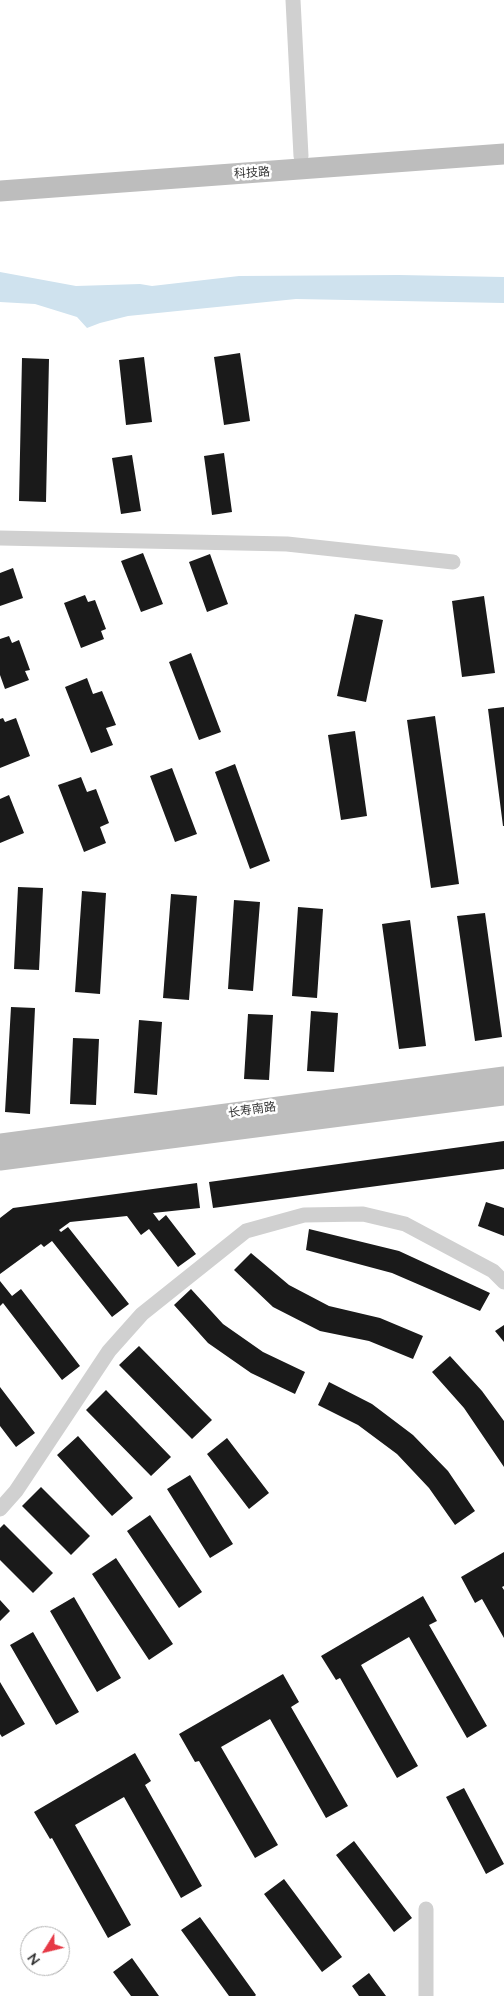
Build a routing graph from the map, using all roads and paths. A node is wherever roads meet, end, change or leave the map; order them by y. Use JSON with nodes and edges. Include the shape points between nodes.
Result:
{"nodes":[{"id":1,"x":292,"y":0,"type":"edge"},
{"id":2,"x":504,"y":141,"type":"edge"},
{"id":3,"x":504,"y":154,"type":"edge"},
{"id":4,"x":301,"y":156,"type":"junction"},
{"id":5,"x":0,"y":177,"type":"edge"},
{"id":6,"x":0,"y":192,"type":"edge"},
{"id":7,"x":0,"y":538,"type":"edge"},
{"id":8,"x":453,"y":562,"type":"dead end"},
{"id":9,"x":504,"y":1077,"type":"edge"},
{"id":10,"x":504,"y":1095,"type":"edge"},
{"id":11,"x":0,"y":1144,"type":"edge"},
{"id":12,"x":0,"y":1160,"type":"edge"},
{"id":13,"x":504,"y":1282,"type":"edge"},
{"id":14,"x":0,"y":1509,"type":"edge"},
{"id":15,"x":426,"y":1909,"type":"dead end"},
{"id":16,"x":426,"y":1996,"type":"edge"}],
"edges":[{"from":1,"to":4,"type":"street"},
{"from":2,"to":4,"type":"main road","name":"科技路"},
{"from":3,"to":6,"type":"main road","name":"科技路"},
{"from":4,"to":5,"type":"main road","name":"科技路"},
{"from":7,"to":8,"type":"street","via":[[287,544]]},
{"from":9,"to":11,"type":"main road","name":"长寿南路"},
{"from":10,"to":12,"type":"main road","name":"长寿南路"},
{"from":13,"to":14,"type":"street","via":[[493,1271],[405,1224],[363,1214],[304,1215],[246,1231],[142,1314],[109,1351],[16,1491]]},
{"from":15,"to":16,"type":"street"}]}
